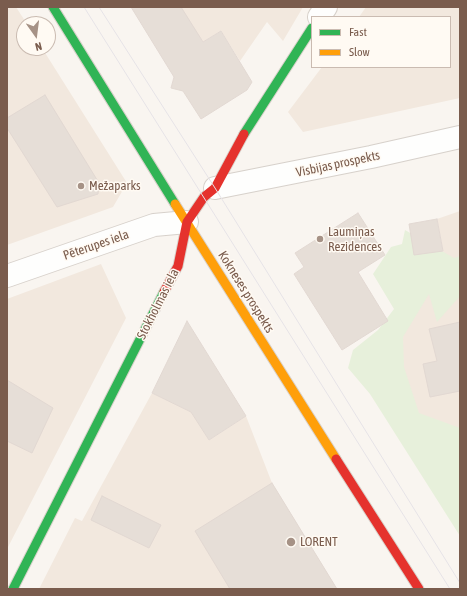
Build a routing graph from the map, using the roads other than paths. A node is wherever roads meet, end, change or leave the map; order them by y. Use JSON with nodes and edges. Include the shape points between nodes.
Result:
{"nodes":[{"id":1,"x":53,"y":7,"type":"edge"},
{"id":2,"x":326,"y":7,"type":"edge"},
{"id":3,"x":321,"y":16,"type":"edge"},
{"id":4,"x":311,"y":30,"type":"edge"},
{"id":5,"x":460,"y":138,"type":"edge"},
{"id":6,"x":215,"y":188,"type":"junction"},
{"id":7,"x":187,"y":222,"type":"junction"},
{"id":8,"x":7,"y":276,"type":"edge"},
{"id":9,"x":13,"y":589,"type":"edge"},
{"id":10,"x":419,"y":589,"type":"edge"}],
"edges":[{"from":1,"to":7,"type":"street","name":"Kokneses prospekts"},
{"from":2,"to":3,"type":"street"},
{"from":4,"to":6,"type":"street","name":"Stokholmas iela","via":[[248,127]]},
{"from":5,"to":6,"type":"street","name":"Visbijas prospekts"},
{"from":6,"to":7,"type":"street","name":"Stokholmas iela","via":[[204,197]]},
{"from":7,"to":8,"type":"street","name":"Pēterupes iela","via":[[154,226]]},
{"from":7,"to":9,"type":"street","name":"Stokholmas iela","via":[[178,266]]},
{"from":7,"to":10,"type":"street","name":"Kokneses prospekts"}]}
